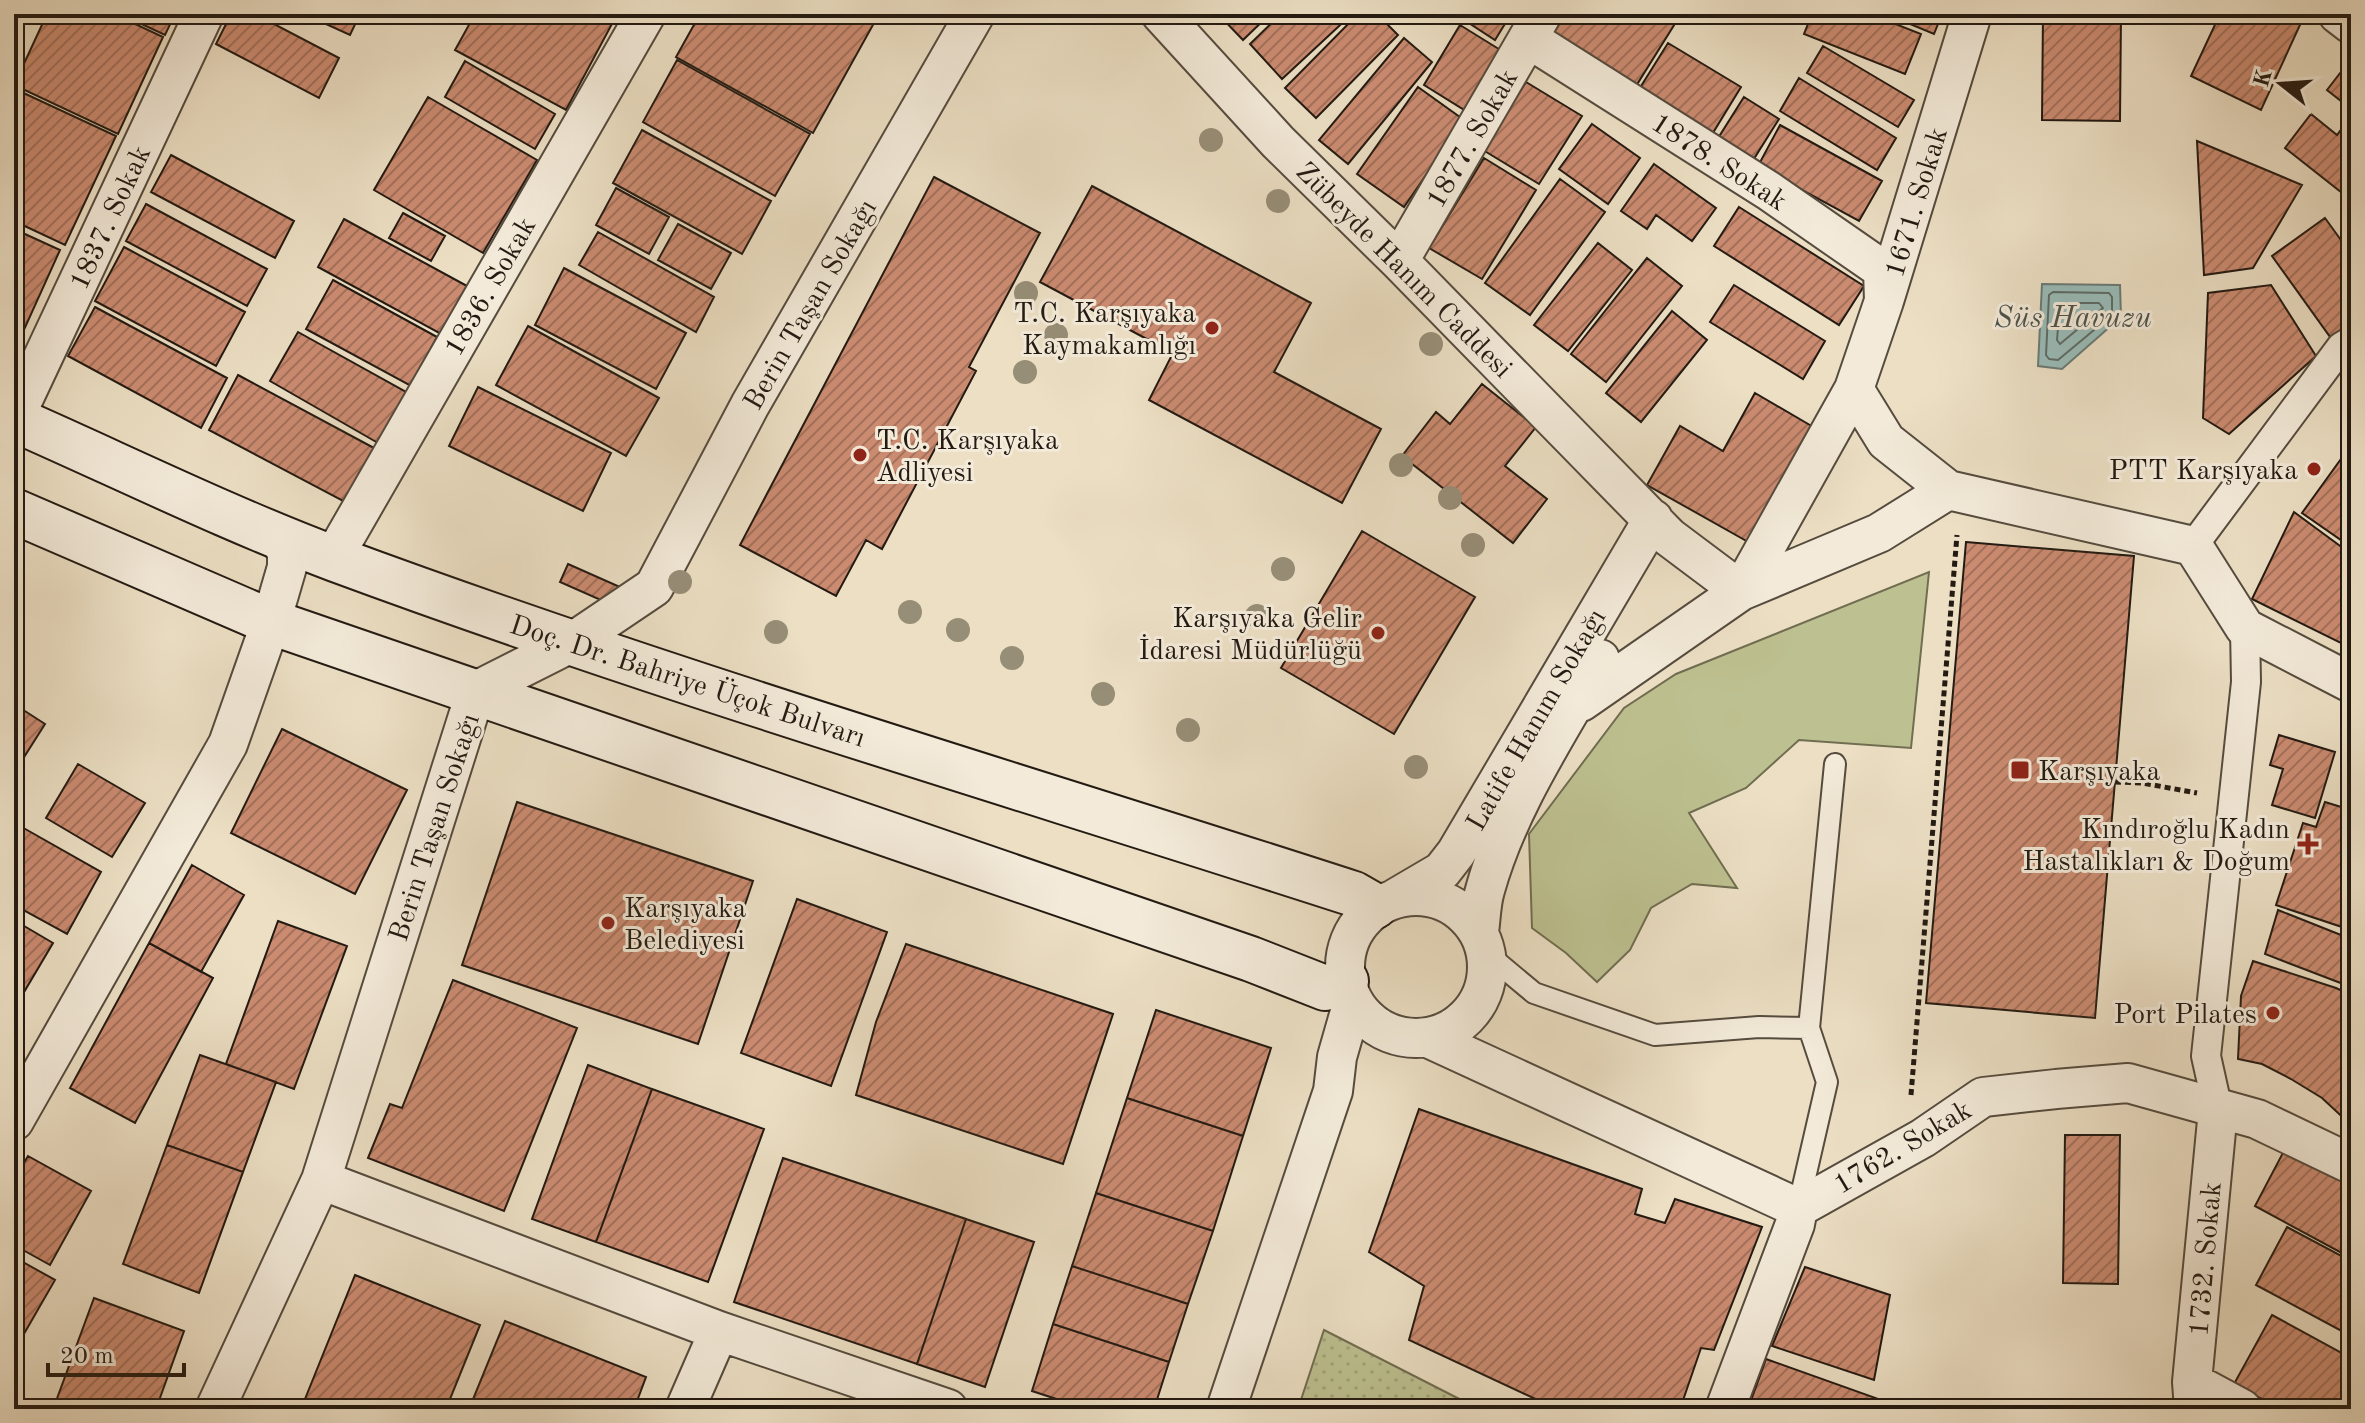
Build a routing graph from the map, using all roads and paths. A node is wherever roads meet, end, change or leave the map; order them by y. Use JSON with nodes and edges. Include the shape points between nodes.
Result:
{"nodes":[{"id":1,"x":204,"y":14,"type":"edge"},
{"id":2,"x":646,"y":14,"type":"edge"},
{"id":3,"x":975,"y":14,"type":"edge"},
{"id":4,"x":1161,"y":14,"type":"edge"},
{"id":5,"x":1972,"y":14,"type":"edge"},
{"id":6,"x":2338,"y":14,"type":"edge"},
{"id":7,"x":2351,"y":24,"type":"edge"},
{"id":8,"x":1536,"y":26,"type":"edge"},
{"id":9,"x":1399,"y":261,"type":"junction"},
{"id":10,"x":1884,"y":301,"type":"junction"},
{"id":11,"x":2351,"y":341,"type":"edge"},
{"id":12,"x":1854,"y":389,"type":"junction"},
{"id":13,"x":14,"y":419,"type":"edge"},
{"id":14,"x":1948,"y":490,"type":"junction"},
{"id":15,"x":14,"y":511,"type":"edge"},
{"id":16,"x":1661,"y":528,"type":"junction"},
{"id":17,"x":280,"y":537,"type":"junction"},
{"id":18,"x":2193,"y":546,"type":"junction"},
{"id":19,"x":333,"y":558,"type":"junction"},
{"id":20,"x":1741,"y":591,"type":"junction"},
{"id":21,"x":271,"y":622,"type":"junction"},
{"id":22,"x":2245,"y":628,"type":"junction"},
{"id":23,"x":571,"y":643,"type":"junction"},
{"id":24,"x":2351,"y":683,"type":"edge"},
{"id":25,"x":476,"y":691,"type":"junction"},
{"id":26,"x":1573,"y":707,"type":"junction"},
{"id":27,"x":1835,"y":764,"type":"dead end"},
{"id":28,"x":1936,"y":771,"type":"junction"},
{"id":29,"x":1946,"y":771,"type":"dead end"},
{"id":30,"x":2115,"y":782,"type":"dead end"},
{"id":31,"x":2233,"y":799,"type":"junction"},
{"id":32,"x":1386,"y":902,"type":"junction"},
{"id":33,"x":1483,"y":943,"type":"junction"},
{"id":34,"x":1350,"y":991,"type":"junction"},
{"id":35,"x":1809,"y":1028,"type":"junction"},
{"id":36,"x":1418,"y":1038,"type":"junction"},
{"id":37,"x":2218,"y":1110,"type":"junction"},
{"id":38,"x":14,"y":1121,"type":"edge"},
{"id":39,"x":1905,"y":1148,"type":"junction"},
{"id":40,"x":2351,"y":1164,"type":"edge"},
{"id":41,"x":321,"y":1180,"type":"junction"},
{"id":42,"x":1798,"y":1208,"type":"junction"},
{"id":43,"x":719,"y":1331,"type":"junction"},
{"id":44,"x":2193,"y":1396,"type":"edge"},
{"id":45,"x":215,"y":1409,"type":"edge"},
{"id":46,"x":685,"y":1409,"type":"edge"},
{"id":47,"x":948,"y":1409,"type":"edge"},
{"id":48,"x":1226,"y":1409,"type":"edge"},
{"id":49,"x":1249,"y":1409,"type":"edge"},
{"id":50,"x":1725,"y":1409,"type":"edge"},
{"id":51,"x":2242,"y":1409,"type":"edge"}],
"edges":[{"from":1,"to":13,"type":"street","name":"1837. Sokak"},
{"from":2,"to":19,"type":"street","name":"1836. Sokak"},
{"from":3,"to":23,"type":"street","name":"Berin Taşan Sokağı","via":[[750,405],[654,587]]},
{"from":4,"to":9,"type":"street","name":"Zübeyde Hanım Caddesi","via":[[1278,142]]},
{"from":5,"to":10,"type":"street","name":"1671. Sokak"},
{"from":6,"to":7,"type":"street"},
{"from":8,"to":9,"type":"street","name":"1877. Sokak"},
{"from":8,"to":10,"type":"street","name":"1878. Sokak","via":[[1883,270]]},
{"from":9,"to":16,"type":"street","name":"Zübeyde Hanım Caddesi"},
{"from":10,"to":12,"type":"street","name":"1671. Sokak"},
{"from":11,"to":18,"type":"street","via":[[2341,347]]},
{"from":12,"to":14,"type":"street","via":[[1886,441]]},
{"from":12,"to":20,"type":"street","name":"1671. Sokak"},
{"from":13,"to":17,"type":"main road","name":"Doç. Dr. Bahriye Üçok Bulvarı"},
{"from":14,"to":18,"type":"street"},
{"from":14,"to":20,"type":"street","via":[[1879,533]]},
{"from":14,"to":28,"type":"path","via":[[1958,539]]},
{"from":15,"to":21,"type":"main road"},
{"from":16,"to":20,"type":"street","name":"Zübeyde Hanım Caddesi"},
{"from":16,"to":26,"type":"street"},
{"from":16,"to":32,"type":"street","name":"Latife Hanım Sokağı","via":[[1456,853],[1442,871]]},
{"from":17,"to":19,"type":"main road","name":"Doç. Dr. Bahriye Üçok Bulvarı"},
{"from":17,"to":21,"type":"street","via":[[287,567]]},
{"from":18,"to":22,"type":"street"},
{"from":19,"to":23,"type":"main road","name":"Doç. Dr. Bahriye Üçok Bulvarı"},
{"from":20,"to":26,"type":"street"},
{"from":21,"to":25,"type":"main road"},
{"from":21,"to":38,"type":"street","via":[[228,744]]},
{"from":22,"to":24,"type":"street"},
{"from":22,"to":31,"type":"street","via":[[2246,682]]},
{"from":23,"to":25,"type":"street","name":"Berin Taşan Sokağı"},
{"from":23,"to":32,"type":"main road","name":"Doç. Dr. Bahriye Üçok Bulvarı"},
{"from":25,"to":34,"type":"main road","via":[[1325,988]]},
{"from":25,"to":41,"type":"street","name":"Berin Taşan Sokağı"},
{"from":26,"to":33,"type":"street","via":[[1503,836],[1484,893]]},
{"from":27,"to":35,"type":"lane"},
{"from":28,"to":29,"type":"path"},
{"from":28,"to":39,"type":"path"},
{"from":30,"to":31,"type":"path"},
{"from":31,"to":37,"type":"street","via":[[2206,1056]]},
{"from":32,"to":33,"type":"street","via":[[1420,895],[1444,900],[1464,913]]},
{"from":32,"to":34,"type":"street","via":[[1361,921],[1350,939],[1345,960]]},
{"from":33,"to":35,"type":"lane","via":[[1534,993],[1655,1035]]},
{"from":33,"to":36,"type":"street","via":[[1488,975],[1469,1015],[1452,1029]]},
{"from":34,"to":36,"type":"street","via":[[1367,1019],[1386,1032]]},
{"from":34,"to":48,"type":"street","via":[[1333,1091]]},
{"from":35,"to":42,"type":"lane","via":[[1827,1082]]},
{"from":36,"to":42,"type":"street"},
{"from":36,"to":49,"type":"street","via":[[1372,1048],[1364,1058]]},
{"from":37,"to":39,"type":"street","name":"1762. Sokak","via":[[2128,1083],[1983,1097]]},
{"from":37,"to":40,"type":"street","name":"1762. Sokak","via":[[2257,1119]]},
{"from":37,"to":44,"type":"street","name":"1732. Sokak"},
{"from":39,"to":42,"type":"street","name":"1762. Sokak"},
{"from":41,"to":43,"type":"street"},
{"from":41,"to":45,"type":"street","name":"Berin Taşan Sokağı"},
{"from":42,"to":50,"type":"street"},
{"from":43,"to":46,"type":"street"},
{"from":43,"to":47,"type":"street"},
{"from":44,"to":51,"type":"street"}]}
